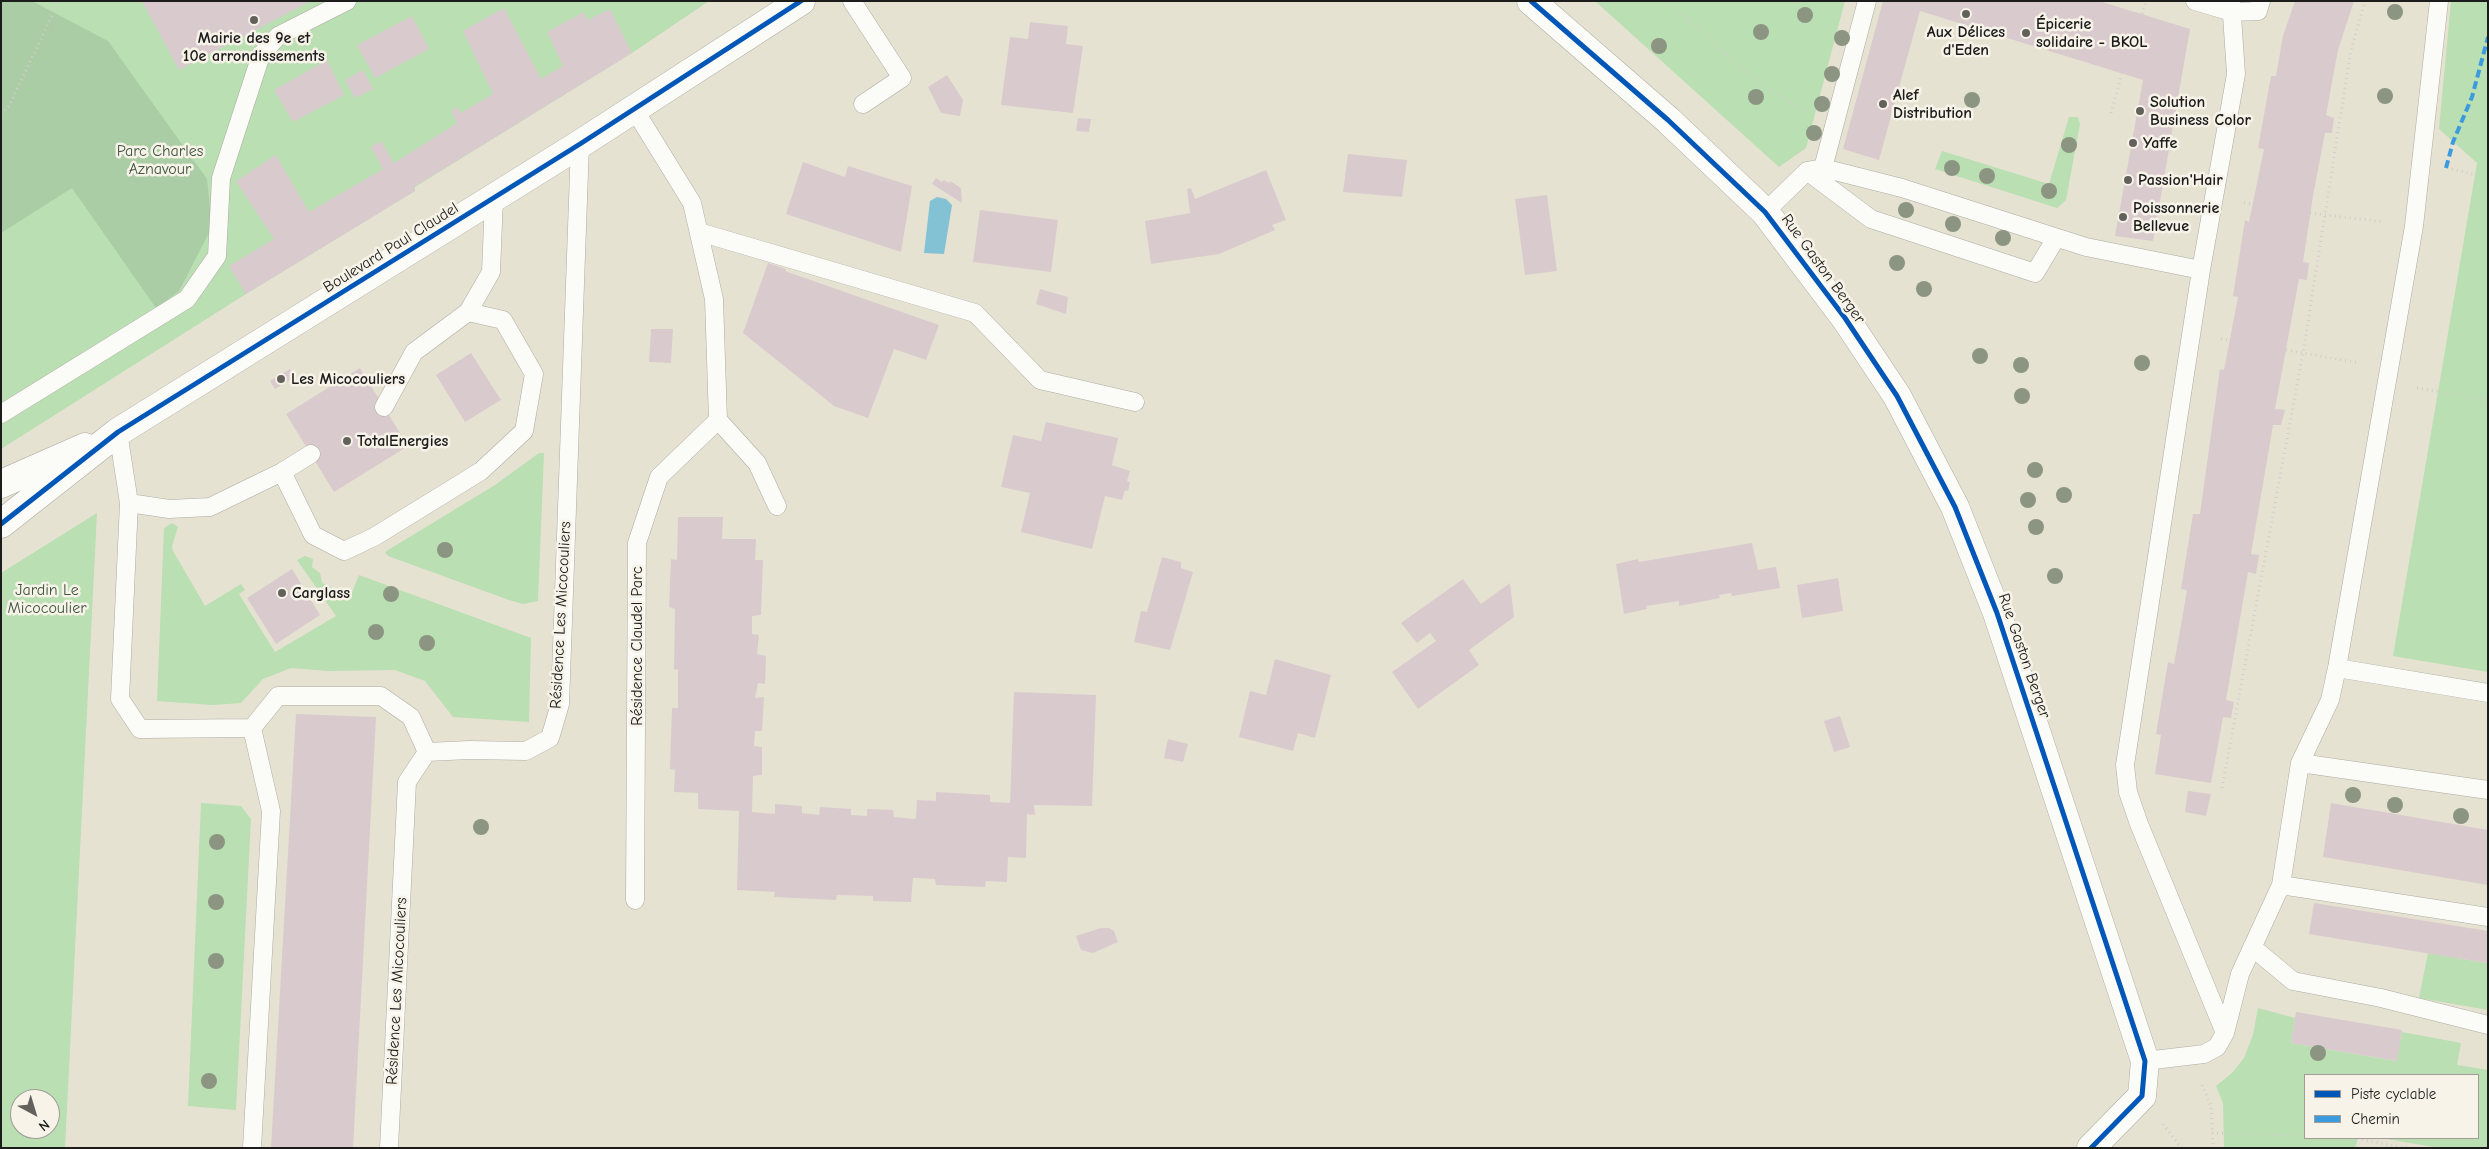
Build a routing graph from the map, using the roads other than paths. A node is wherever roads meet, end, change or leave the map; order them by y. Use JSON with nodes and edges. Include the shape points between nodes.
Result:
{"nodes":[{"id":1,"x":347,"y":1,"type":"edge"},
{"id":2,"x":801,"y":1,"type":"edge"},
{"id":3,"x":852,"y":1,"type":"edge"},
{"id":4,"x":1531,"y":1,"type":"edge"},
{"id":5,"x":1867,"y":1,"type":"edge"},
{"id":6,"x":2195,"y":1,"type":"edge"},
{"id":7,"x":2261,"y":1,"type":"edge"},
{"id":8,"x":2439,"y":1,"type":"edge"},
{"id":9,"x":2232,"y":7,"type":"edge"},
{"id":10,"x":863,"y":104,"type":"dead end"},
{"id":11,"x":634,"y":109,"type":"junction"},
{"id":12,"x":580,"y":144,"type":"junction"},
{"id":13,"x":1815,"y":169,"type":"junction"},
{"id":14,"x":494,"y":198,"type":"junction"},
{"id":15,"x":1765,"y":212,"type":"junction"},
{"id":16,"x":699,"y":232,"type":"junction"},
{"id":17,"x":2056,"y":238,"type":"junction"},
{"id":18,"x":2201,"y":270,"type":"junction"},
{"id":19,"x":468,"y":312,"type":"junction"},
{"id":20,"x":1135,"y":402,"type":"dead end"},
{"id":21,"x":384,"y":407,"type":"dead end"},
{"id":22,"x":1,"y":414,"type":"edge"},
{"id":23,"x":718,"y":420,"type":"junction"},
{"id":24,"x":118,"y":432,"type":"junction"},
{"id":25,"x":311,"y":454,"type":"dead end"},
{"id":26,"x":282,"y":472,"type":"junction"},
{"id":27,"x":1,"y":484,"type":"edge"},
{"id":28,"x":129,"y":503,"type":"junction"},
{"id":29,"x":777,"y":506,"type":"dead end"},
{"id":30,"x":1,"y":524,"type":"edge"},
{"id":31,"x":2337,"y":668,"type":"junction"},
{"id":32,"x":2488,"y":693,"type":"edge"},
{"id":33,"x":252,"y":728,"type":"junction"},
{"id":34,"x":427,"y":752,"type":"junction"},
{"id":35,"x":2300,"y":763,"type":"junction"},
{"id":36,"x":2488,"y":790,"type":"edge"},
{"id":37,"x":2281,"y":885,"type":"junction"},
{"id":38,"x":635,"y":900,"type":"dead end"},
{"id":39,"x":2488,"y":917,"type":"edge"},
{"id":40,"x":2252,"y":947,"type":"junction"},
{"id":41,"x":2488,"y":1025,"type":"edge"},
{"id":42,"x":2225,"y":1033,"type":"junction"},
{"id":43,"x":2145,"y":1061,"type":"junction"},
{"id":44,"x":252,"y":1148,"type":"edge"},
{"id":45,"x":389,"y":1148,"type":"edge"},
{"id":46,"x":2090,"y":1148,"type":"edge"}],
"edges":[{"from":1,"to":22,"type":"lane","via":[[278,36],[261,55],[221,178],[217,256],[187,299]]},
{"from":2,"to":11,"type":"street","name":"Boulevard Paul Claudel"},
{"from":3,"to":10,"type":"lane","via":[[902,78]]},
{"from":4,"to":15,"type":"street","name":"Rue Gaston Berger","via":[[1668,120]]},
{"from":5,"to":13,"type":"lane","via":[[1834,127]]},
{"from":6,"to":9,"type":"lane"},
{"from":7,"to":9,"type":"lane","via":[[2258,11]]},
{"from":8,"to":31,"type":"lane","via":[[2414,226]]},
{"from":9,"to":18,"type":"lane","via":[[2236,74]]},
{"from":11,"to":12,"type":"street","name":"Boulevard Paul Claudel"},
{"from":11,"to":16,"type":"lane","via":[[692,203]]},
{"from":12,"to":14,"type":"street","name":"Boulevard Paul Claudel"},
{"from":12,"to":34,"type":"lane","name":"Résidence Les Micocouliers","via":[[560,704],[550,738],[526,751]]},
{"from":13,"to":15,"type":"lane"},
{"from":13,"to":17,"type":"lane","via":[[1902,188]]},
{"from":13,"to":17,"type":"lane","via":[[1871,219],[2035,273]]},
{"from":14,"to":19,"type":"lane","via":[[491,272]]},
{"from":14,"to":24,"type":"street","name":"Boulevard Paul Claudel"},
{"from":15,"to":43,"type":"street","name":"Rue Gaston Berger","via":[[1845,318],[1897,396],[1955,507],[2000,620]]},
{"from":16,"to":20,"type":"lane","via":[[975,313],[1040,380]]},
{"from":16,"to":23,"type":"lane","via":[[714,299]]},
{"from":17,"to":18,"type":"lane"},
{"from":18,"to":42,"type":"lane","via":[[2125,765],[2128,792],[2139,824]]},
{"from":19,"to":21,"type":"lane","via":[[414,352]]},
{"from":19,"to":26,"type":"lane","via":[[503,320],[534,374],[524,431],[481,471],[374,537],[344,551],[313,535]]},
{"from":23,"to":29,"type":"lane","via":[[757,463]]},
{"from":23,"to":38,"type":"lane","name":"Résidence Claudel Parc","via":[[658,477],[637,544]]},
{"from":24,"to":27,"type":"street","name":"Boulevard Paul Claudel"},
{"from":24,"to":28,"type":"lane"},
{"from":24,"to":30,"type":"street","name":"Boulevard Paul Claudel"},
{"from":25,"to":26,"type":"lane"},
{"from":26,"to":28,"type":"lane","via":[[210,507],[168,509]]},
{"from":28,"to":33,"type":"lane","via":[[120,698],[140,729]]},
{"from":31,"to":32,"type":"lane"},
{"from":31,"to":35,"type":"lane","via":[[2330,700]]},
{"from":33,"to":34,"type":"lane","via":[[278,696],[382,696],[411,717]]},
{"from":33,"to":44,"type":"lane","via":[[271,811]]},
{"from":34,"to":45,"type":"lane","name":"Résidence Les Micocouliers","via":[[407,782]]},
{"from":35,"to":36,"type":"lane"},
{"from":35,"to":37,"type":"lane"},
{"from":37,"to":39,"type":"lane"},
{"from":37,"to":40,"type":"lane"},
{"from":40,"to":41,"type":"lane","via":[[2294,981],[2382,998]]},
{"from":40,"to":42,"type":"lane","via":[[2240,974]]},
{"from":42,"to":43,"type":"lane","via":[[2217,1047],[2204,1054]]},
{"from":43,"to":46,"type":"street","name":"Rue Gaston Berger","via":[[2142,1096]]}]}
